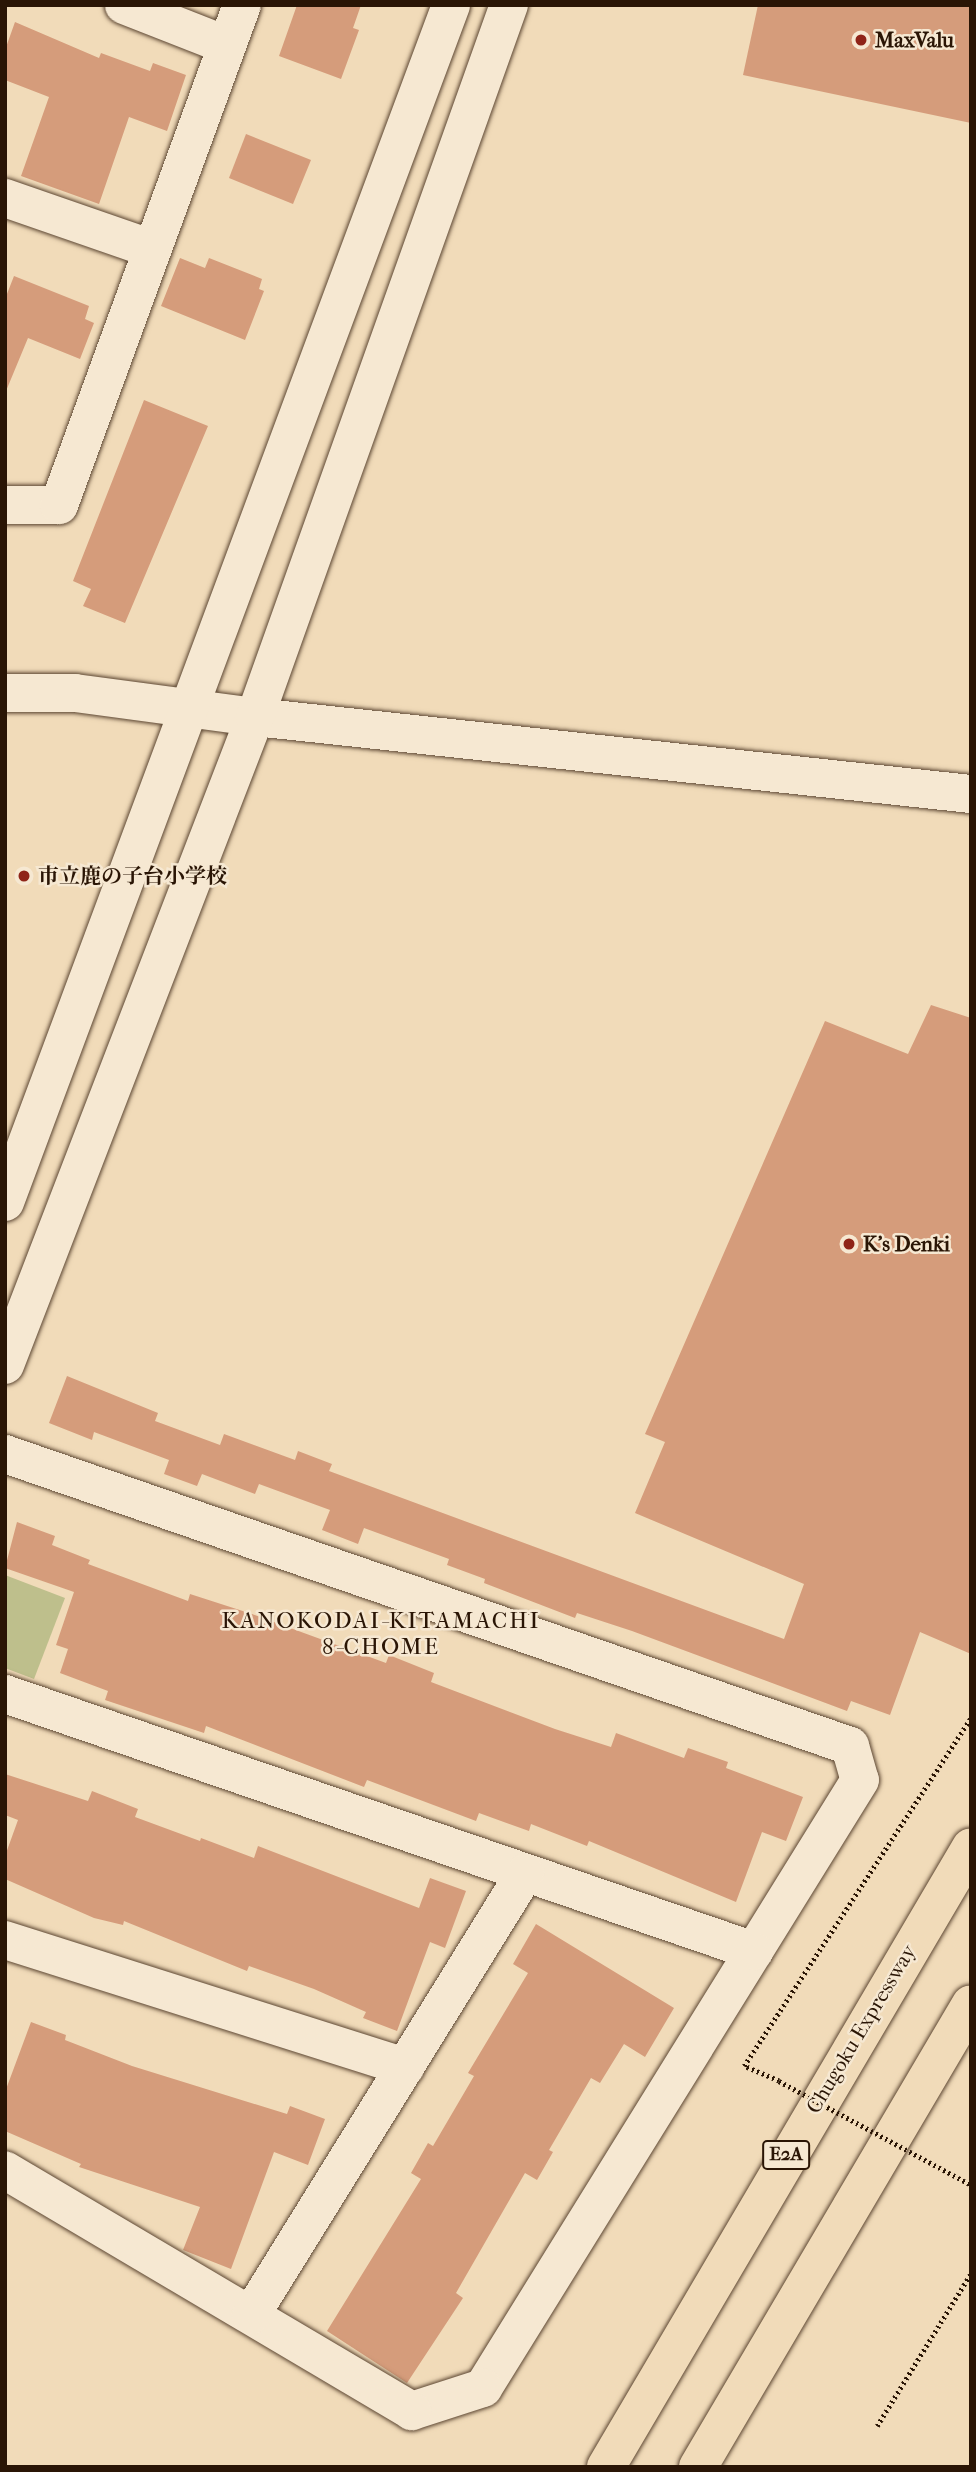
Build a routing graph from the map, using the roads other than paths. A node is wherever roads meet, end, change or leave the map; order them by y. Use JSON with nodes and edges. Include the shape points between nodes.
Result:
{"nodes":[{"id":1,"x":124,"y":5,"type":"edge"},
{"id":2,"x":242,"y":5,"type":"edge"},
{"id":3,"x":451,"y":5,"type":"edge"},
{"id":4,"x":509,"y":5,"type":"edge"},
{"id":5,"x":226,"y":45,"type":"junction"},
{"id":6,"x":5,"y":198,"type":"edge"},
{"id":7,"x":149,"y":247,"type":"junction"},
{"id":8,"x":5,"y":506,"type":"edge"},
{"id":9,"x":5,"y":693,"type":"edge"},
{"id":10,"x":192,"y":709,"type":"junction"},
{"id":11,"x":255,"y":717,"type":"junction"},
{"id":12,"x":971,"y":794,"type":"edge"},
{"id":13,"x":5,"y":1202,"type":"edge"},
{"id":14,"x":5,"y":1365,"type":"edge"},
{"id":15,"x":5,"y":1454,"type":"edge"},
{"id":16,"x":5,"y":1694,"type":"edge"},
{"id":17,"x":971,"y":1847,"type":"edge"},
{"id":18,"x":524,"y":1873,"type":"junction"},
{"id":19,"x":5,"y":1940,"type":"edge"},
{"id":20,"x":754,"y":1951,"type":"junction"},
{"id":21,"x":971,"y":2004,"type":"edge"},
{"id":22,"x":405,"y":2067,"type":"junction"},
{"id":23,"x":5,"y":2170,"type":"edge"},
{"id":24,"x":251,"y":2315,"type":"junction"},
{"id":25,"x":606,"y":2467,"type":"edge"},
{"id":26,"x":698,"y":2467,"type":"edge"}],
"edges":[{"from":1,"to":5,"type":"street"},
{"from":2,"to":5,"type":"street"},
{"from":3,"to":10,"type":"street"},
{"from":4,"to":11,"type":"street"},
{"from":5,"to":7,"type":"street"},
{"from":6,"to":7,"type":"street"},
{"from":7,"to":8,"type":"street","via":[[59,505]]},
{"from":9,"to":10,"type":"street","via":[[75,693]]},
{"from":10,"to":11,"type":"street"},
{"from":10,"to":13,"type":"street"},
{"from":11,"to":12,"type":"street"},
{"from":11,"to":14,"type":"street"},
{"from":15,"to":20,"type":"street","via":[[850,1746],[860,1780]]},
{"from":16,"to":18,"type":"street"},
{"from":17,"to":25,"type":"highway","name":"Chugoku Expressway","number":"E2A"},
{"from":18,"to":20,"type":"street"},
{"from":18,"to":22,"type":"street"},
{"from":19,"to":22,"type":"street"},
{"from":20,"to":24,"type":"street","via":[[483,2388],[412,2411]]},
{"from":21,"to":26,"type":"highway"},
{"from":22,"to":24,"type":"street"},
{"from":23,"to":24,"type":"street"}]}
